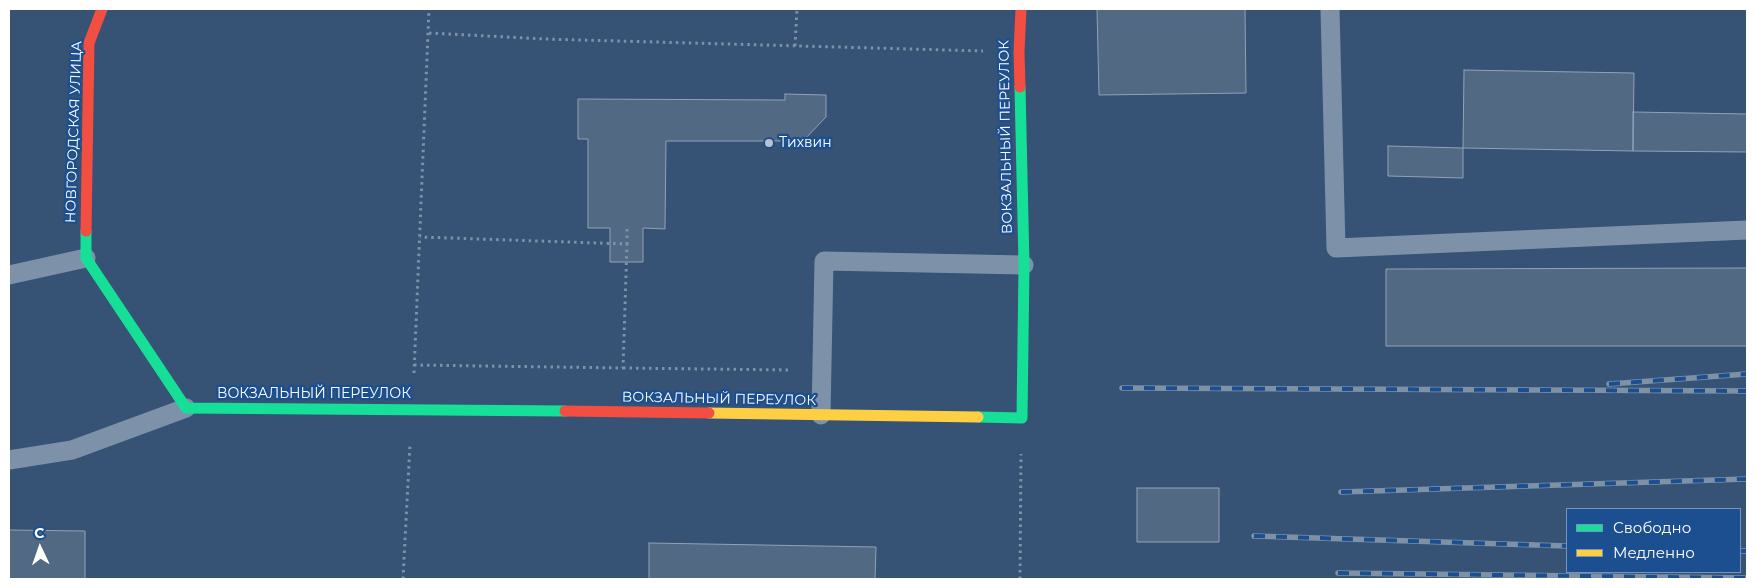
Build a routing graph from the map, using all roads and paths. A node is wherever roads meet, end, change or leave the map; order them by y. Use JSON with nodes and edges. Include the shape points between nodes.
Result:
{"nodes":[{"id":1,"x":102,"y":9,"type":"edge"},
{"id":2,"x":429,"y":9,"type":"edge"},
{"id":3,"x":797,"y":9,"type":"edge"},
{"id":4,"x":1021,"y":9,"type":"edge"},
{"id":5,"x":1330,"y":9,"type":"edge"},
{"id":6,"x":429,"y":33,"type":"junction"},
{"id":7,"x":795,"y":46,"type":"junction"},
{"id":8,"x":984,"y":52,"type":"dead end"},
{"id":9,"x":627,"y":229,"type":"dead end"},
{"id":10,"x":1747,"y":230,"type":"edge"},
{"id":11,"x":420,"y":237,"type":"junction"},
{"id":12,"x":627,"y":244,"type":"junction"},
{"id":13,"x":86,"y":258,"type":"junction"},
{"id":14,"x":1024,"y":265,"type":"junction"},
{"id":15,"x":9,"y":275,"type":"edge"},
{"id":16,"x":414,"y":364,"type":"junction"},
{"id":17,"x":624,"y":368,"type":"junction"},
{"id":18,"x":822,"y":370,"type":"junction"},
{"id":19,"x":186,"y":408,"type":"junction"},
{"id":20,"x":412,"y":409,"type":"junction"},
{"id":21,"x":821,"y":415,"type":"junction"},
{"id":22,"x":1022,"y":418,"type":"junction"},
{"id":23,"x":9,"y":460,"type":"edge"},
{"id":24,"x":403,"y":579,"type":"edge"},
{"id":25,"x":1020,"y":579,"type":"edge"}],
"edges":[{"from":1,"to":13,"type":"street","name":"НОВГОРОДСКАЯ УЛИЦА","via":[[89,43]]},
{"from":2,"to":6,"type":"path"},
{"from":3,"to":7,"type":"path"},
{"from":4,"to":14,"type":"street","name":"ВОКЗАЛЬНЫЙ ПЕРЕУЛОК","via":[[1018,52]]},
{"from":5,"to":10,"type":"lane","via":[[1336,248]]},
{"from":6,"to":7,"type":"path"},
{"from":6,"to":11,"type":"path"},
{"from":7,"to":8,"type":"path"},
{"from":9,"to":12,"type":"path"},
{"from":11,"to":12,"type":"path"},
{"from":11,"to":16,"type":"path"},
{"from":12,"to":17,"type":"path"},
{"from":13,"to":15,"type":"lane"},
{"from":13,"to":19,"type":"street"},
{"from":14,"to":18,"type":"lane","via":[[824,262]]},
{"from":14,"to":22,"type":"street","name":"ВОКЗАЛЬНЫЙ ПЕРЕУЛОК"},
{"from":16,"to":17,"type":"path"},
{"from":16,"to":20,"type":"path"},
{"from":17,"to":18,"type":"path"},
{"from":18,"to":21,"type":"lane"},
{"from":19,"to":20,"type":"street","name":"ВОКЗАЛЬНЫЙ ПЕРЕУЛОК"},
{"from":19,"to":23,"type":"lane","via":[[72,450]]},
{"from":20,"to":21,"type":"street","name":"ВОКЗАЛЬНЫЙ ПЕРЕУЛОК"},
{"from":20,"to":24,"type":"path"},
{"from":21,"to":22,"type":"street","name":"ВОКЗАЛЬНЫЙ ПЕРЕУЛОК"},
{"from":22,"to":25,"type":"path"}]}
